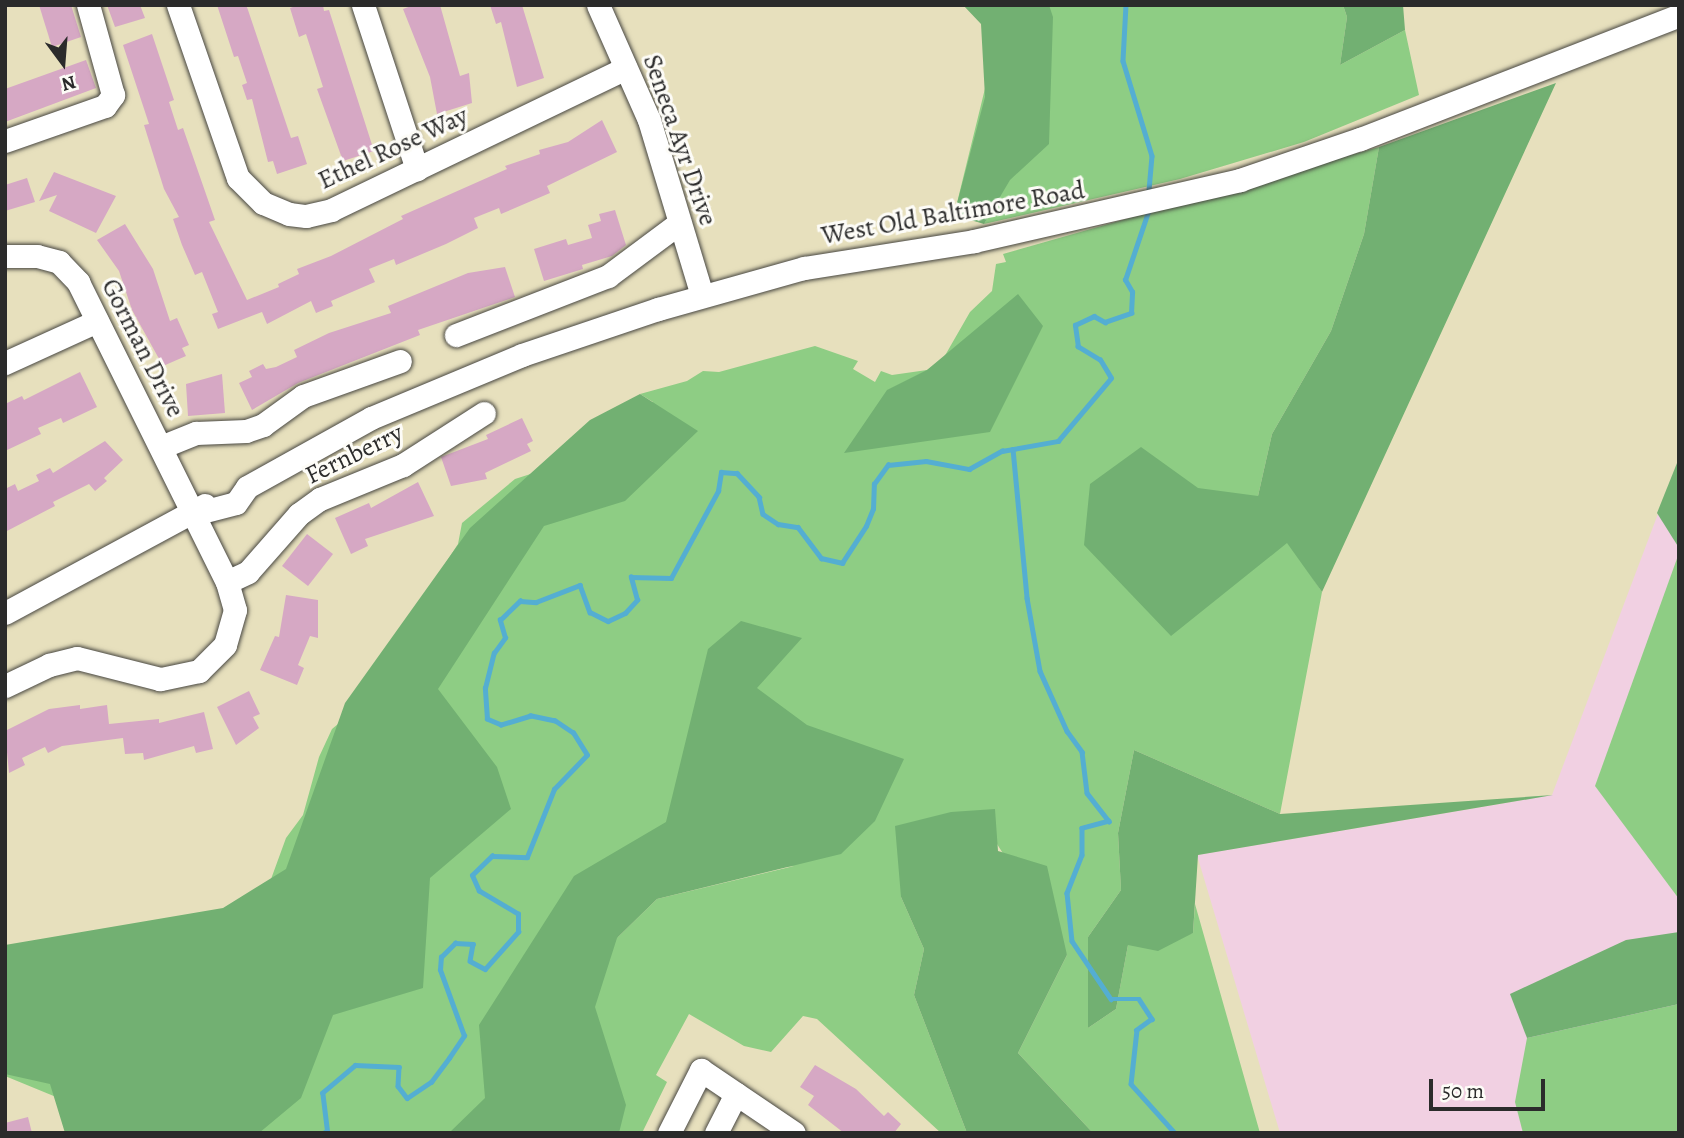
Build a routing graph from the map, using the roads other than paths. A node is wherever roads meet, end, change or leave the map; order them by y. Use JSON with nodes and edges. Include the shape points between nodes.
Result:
{"nodes":[{"id":1,"x":88,"y":5,"type":"edge"},
{"id":2,"x":178,"y":5,"type":"edge"},
{"id":3,"x":363,"y":5,"type":"edge"},
{"id":4,"x":598,"y":5,"type":"edge"},
{"id":5,"x":1679,"y":15,"type":"edge"},
{"id":6,"x":626,"y":68,"type":"junction"},
{"id":7,"x":5,"y":141,"type":"edge"},
{"id":8,"x":417,"y":169,"type":"junction"},
{"id":9,"x":680,"y":223,"type":"junction"},
{"id":10,"x":5,"y":256,"type":"edge"},
{"id":11,"x":702,"y":295,"type":"junction"},
{"id":12,"x":97,"y":321,"type":"junction"},
{"id":13,"x":456,"y":335,"type":"dead end"},
{"id":14,"x":400,"y":361,"type":"dead end"},
{"id":15,"x":5,"y":363,"type":"edge"},
{"id":16,"x":484,"y":413,"type":"dead end"},
{"id":17,"x":161,"y":447,"type":"junction"},
{"id":18,"x":194,"y":514,"type":"junction"},
{"id":19,"x":227,"y":582,"type":"junction"},
{"id":20,"x":5,"y":613,"type":"edge"},
{"id":21,"x":5,"y":686,"type":"edge"},
{"id":22,"x":736,"y":1094,"type":"junction"},
{"id":23,"x":784,"y":1130,"type":"edge"},
{"id":24,"x":669,"y":1133,"type":"edge"},
{"id":25,"x":716,"y":1133,"type":"edge"}],
"edges":[{"from":1,"to":7,"type":"street","via":[[113,95],[105,106]]},
{"from":2,"to":8,"type":"street","name":"Ethel Rose Way","via":[[238,178],[264,203],[306,216],[331,210]]},
{"from":3,"to":8,"type":"street"},
{"from":4,"to":6,"type":"street","name":"Seneca Ayr Drive"},
{"from":5,"to":11,"type":"street","name":"West Old Baltimore Road","via":[[1360,139],[1166,200],[974,241],[804,268]]},
{"from":6,"to":8,"type":"street","name":"Ethel Rose Way"},
{"from":6,"to":9,"type":"street","name":"Seneca Ayr Drive","via":[[649,120]]},
{"from":9,"to":11,"type":"street","name":"Seneca Ayr Drive"},
{"from":9,"to":13,"type":"street","via":[[608,276]]},
{"from":10,"to":12,"type":"street","name":"Gorman Drive","via":[[37,256],[59,262],[78,282]]},
{"from":11,"to":18,"type":"street","name":"West Old Baltimore Road","via":[[522,355],[371,418],[247,487],[236,503]]},
{"from":12,"to":15,"type":"street"},
{"from":12,"to":17,"type":"street","name":"Gorman Drive"},
{"from":14,"to":17,"type":"street","via":[[303,396],[263,425],[246,431],[196,433]]},
{"from":16,"to":19,"type":"street","name":"Fernberry","via":[[402,465],[320,499],[299,514],[248,572]]},
{"from":17,"to":18,"type":"street","name":"Gorman Drive"},
{"from":18,"to":19,"type":"street","name":"Gorman Drive"},
{"from":18,"to":20,"type":"street","name":"West Old Baltimore Road"},
{"from":19,"to":21,"type":"street","name":"Gorman Drive","via":[[235,610],[232,631],[200,671],[160,679],[77,658]]},
{"from":22,"to":23,"type":"street"},
{"from":22,"to":24,"type":"street","via":[[701,1070]]},
{"from":22,"to":25,"type":"street"}]}
